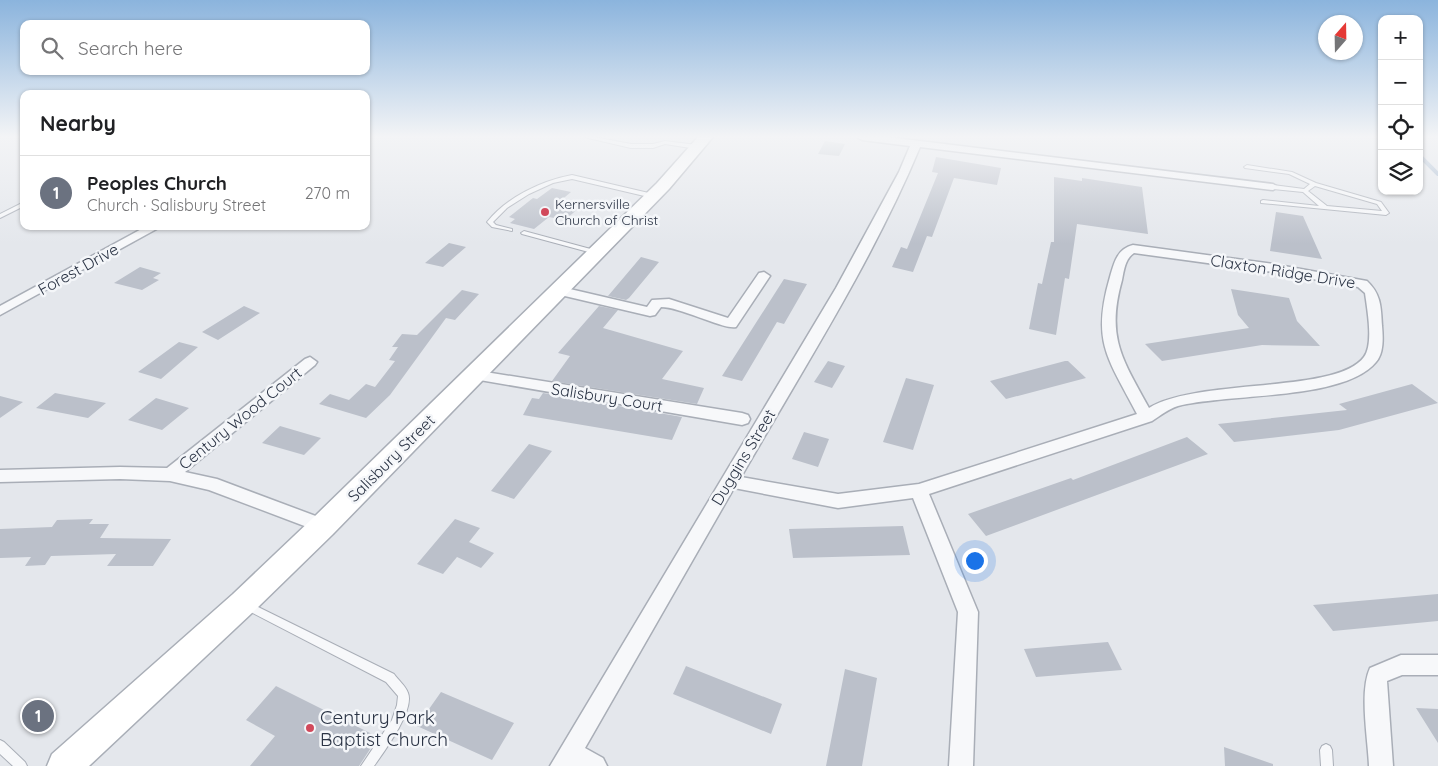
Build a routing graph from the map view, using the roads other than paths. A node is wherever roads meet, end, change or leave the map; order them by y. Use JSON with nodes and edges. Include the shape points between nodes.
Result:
{"nodes":[{"id":1,"x":674,"y":173,"type":"edge"},
{"id":2,"x":904,"y":173,"type":"edge"},
{"id":3,"x":1155,"y":173,"type":"edge"},
{"id":4,"x":1291,"y":173,"type":"edge"},
{"id":5,"x":1314,"y":184,"type":"junction"},
{"id":6,"x":1273,"y":187,"type":"joint"},
{"id":7,"x":1305,"y":191,"type":"junction"},
{"id":8,"x":653,"y":196,"type":"junction"},
{"id":9,"x":1263,"y":202,"type":"dead end"},
{"id":10,"x":20,"y":206,"type":"edge"},
{"id":11,"x":1325,"y":208,"type":"junction"},
{"id":12,"x":0,"y":216,"type":"edge"},
{"id":13,"x":149,"y":230,"type":"edge"},
{"id":14,"x":510,"y":230,"type":"dead end"},
{"id":15,"x":524,"y":233,"type":"dead end"},
{"id":16,"x":596,"y":252,"type":"junction"},
{"id":17,"x":764,"y":276,"type":"dead end"},
{"id":18,"x":557,"y":290,"type":"junction"},
{"id":19,"x":0,"y":311,"type":"edge"},
{"id":20,"x":310,"y":362,"type":"dead end"},
{"id":21,"x":473,"y":375,"type":"junction"},
{"id":22,"x":1146,"y":417,"type":"junction"},
{"id":23,"x":742,"y":420,"type":"dead end"},
{"id":24,"x":170,"y":475,"type":"junction"},
{"id":25,"x":0,"y":476,"type":"edge"},
{"id":26,"x":729,"y":482,"type":"junction"},
{"id":27,"x":919,"y":491,"type":"junction"},
{"id":28,"x":323,"y":526,"type":"junction"},
{"id":29,"x":243,"y":603,"type":"junction"},
{"id":30,"x":1438,"y":665,"type":"edge"},
{"id":31,"x":0,"y":746,"type":"edge"},
{"id":32,"x":1326,"y":750,"type":"dead end"},
{"id":33,"x":567,"y":759,"type":"edge"},
{"id":34,"x":20,"y":766,"type":"edge"},
{"id":35,"x":64,"y":766,"type":"edge"},
{"id":36,"x":367,"y":766,"type":"edge"},
{"id":37,"x":595,"y":766,"type":"edge"},
{"id":38,"x":961,"y":766,"type":"edge"},
{"id":39,"x":1327,"y":766,"type":"edge"},
{"id":40,"x":1381,"y":766,"type":"edge"}],
"edges":[{"from":1,"to":8,"type":"main road","name":"Salisbury Street"},
{"from":2,"to":26,"type":"street","name":"Duggins Street","via":[[843,288]]},
{"from":3,"to":6,"type":"street"},
{"from":4,"to":5,"type":"lane"},
{"from":5,"to":7,"type":"lane"},
{"from":5,"to":11,"type":"lane","via":[[1379,203],[1386,213]]},
{"from":6,"to":7,"type":"lane"},
{"from":7,"to":11,"type":"lane"},
{"from":8,"to":14,"type":"lane","via":[[572,177],[562,178],[510,204],[490,222]]},
{"from":8,"to":16,"type":"main road","name":"Salisbury Street"},
{"from":9,"to":11,"type":"lane"},
{"from":10,"to":12,"type":"lane"},
{"from":13,"to":19,"type":"street","name":"Forest Drive"},
{"from":15,"to":16,"type":"lane"},
{"from":16,"to":18,"type":"main road","name":"Salisbury Street"},
{"from":17,"to":18,"type":"street","via":[[730,324],[708,314],[669,304],[657,303],[650,312]]},
{"from":18,"to":21,"type":"main road","name":"Salisbury Street"},
{"from":20,"to":24,"type":"street","name":"Century Wood Court"},
{"from":21,"to":23,"type":"street","name":"Salisbury Court"},
{"from":21,"to":28,"type":"main road","name":"Salisbury Street"},
{"from":22,"to":22,"type":"street","name":"Claxton Ridge Drive","via":[[1172,403],[1332,380],[1364,368],[1372,359],[1374,343],[1375,313],[1371,292],[1354,281],[1129,250],[1124,254],[1111,294],[1107,313],[1108,333],[1113,351]]},
{"from":22,"to":27,"type":"street","name":"Claxton Ridge Drive"},
{"from":24,"to":25,"type":"street","via":[[72,473]]},
{"from":24,"to":28,"type":"street","via":[[211,484]]},
{"from":26,"to":27,"type":"street","name":"Claxton Ridge Drive","via":[[838,501]]},
{"from":26,"to":33,"type":"street","name":"Duggins Street"},
{"from":27,"to":38,"type":"street","via":[[968,612]]},
{"from":28,"to":29,"type":"main road","name":"Salisbury Street"},
{"from":29,"to":35,"type":"main road","name":"Salisbury Street"},
{"from":29,"to":36,"type":"lane","via":[[390,678],[404,695],[403,709],[390,735]]},
{"from":30,"to":40,"type":"street","via":[[1401,665],[1377,675]]},
{"from":31,"to":34,"type":"lane"},
{"from":32,"to":39,"type":"lane"},
{"from":33,"to":37,"type":"street"}]}
